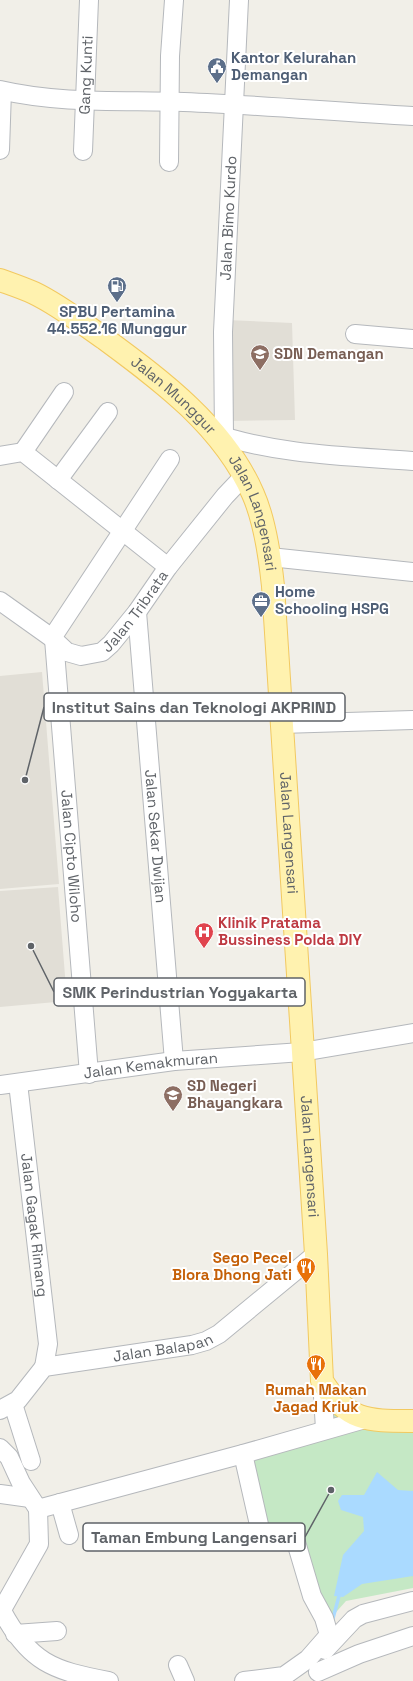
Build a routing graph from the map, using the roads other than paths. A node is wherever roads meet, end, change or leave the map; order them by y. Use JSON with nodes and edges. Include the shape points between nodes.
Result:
{"nodes":[{"id":1,"x":89,"y":0,"type":"edge"},
{"id":2,"x":174,"y":0,"type":"edge"},
{"id":3,"x":239,"y":0,"type":"edge"},
{"id":4,"x":1,"y":91,"type":"edge"},
{"id":5,"x":84,"y":100,"type":"junction"},
{"id":6,"x":170,"y":102,"type":"junction"},
{"id":7,"x":233,"y":104,"type":"junction"},
{"id":8,"x":413,"y":116,"type":"edge"},
{"id":9,"x":0,"y":150,"type":"edge"},
{"id":10,"x":82,"y":151,"type":"dead end"},
{"id":11,"x":169,"y":162,"type":"dead end"},
{"id":12,"x":0,"y":280,"type":"edge"},
{"id":13,"x":354,"y":334,"type":"dead end"},
{"id":14,"x":413,"y":339,"type":"edge"},
{"id":15,"x":64,"y":392,"type":"dead end"},
{"id":16,"x":108,"y":412,"type":"dead end"},
{"id":17,"x":218,"y":435,"type":"junction"},
{"id":18,"x":23,"y":452,"type":"junction"},
{"id":19,"x":0,"y":456,"type":"edge"},
{"id":20,"x":170,"y":459,"type":"dead end"},
{"id":21,"x":413,"y":461,"type":"edge"},
{"id":22,"x":244,"y":476,"type":"junction"},
{"id":23,"x":58,"y":480,"type":"junction"},
{"id":24,"x":124,"y":532,"type":"junction"},
{"id":25,"x":270,"y":557,"type":"junction"},
{"id":26,"x":168,"y":567,"type":"junction"},
{"id":27,"x":413,"y":572,"type":"edge"},
{"id":28,"x":0,"y":600,"type":"edge"},
{"id":29,"x":137,"y":612,"type":"junction"},
{"id":30,"x":53,"y":639,"type":"junction"},
{"id":31,"x":413,"y":720,"type":"edge"},
{"id":32,"x":281,"y":724,"type":"junction"},
{"id":33,"x":413,"y":1033,"type":"edge"},
{"id":34,"x":302,"y":1052,"type":"junction"},
{"id":35,"x":174,"y":1061,"type":"junction"},
{"id":36,"x":89,"y":1074,"type":"junction"},
{"id":37,"x":18,"y":1083,"type":"junction"},
{"id":38,"x":0,"y":1085,"type":"edge"},
{"id":39,"x":316,"y":1254,"type":"junction"},
{"id":40,"x":44,"y":1367,"type":"junction"},
{"id":41,"x":322,"y":1381,"type":"junction"},
{"id":42,"x":7,"y":1407,"type":"edge"},
{"id":43,"x":365,"y":1419,"type":"junction"},
{"id":44,"x":413,"y":1421,"type":"edge"},
{"id":45,"x":325,"y":1430,"type":"junction"},
{"id":46,"x":0,"y":1448,"type":"edge"},
{"id":47,"x":243,"y":1454,"type":"junction"},
{"id":48,"x":32,"y":1461,"type":"dead end"},
{"id":49,"x":0,"y":1494,"type":"edge"},
{"id":50,"x":34,"y":1503,"type":"junction"},
{"id":51,"x":60,"y":1503,"type":"junction"},
{"id":52,"x":69,"y":1535,"type":"dead end"},
{"id":53,"x":413,"y":1601,"type":"edge"},
{"id":54,"x":1,"y":1612,"type":"edge"},
{"id":55,"x":57,"y":1631,"type":"dead end"},
{"id":56,"x":8,"y":1632,"type":"edge"},
{"id":57,"x":413,"y":1636,"type":"edge"},
{"id":58,"x":318,"y":1672,"type":"dead end"},
{"id":59,"x":294,"y":1676,"type":"edge"},
{"id":60,"x":86,"y":1681,"type":"edge"},
{"id":61,"x":109,"y":1681,"type":"edge"},
{"id":62,"x":244,"y":1681,"type":"edge"}],
"edges":[{"from":1,"to":5,"type":"street","name":"Gang Kunti"},
{"from":2,"to":6,"type":"street"},
{"from":3,"to":7,"type":"street","name":"Jalan Bimo Kurdo"},
{"from":4,"to":5,"type":"street"},
{"from":4,"to":9,"type":"street"},
{"from":5,"to":6,"type":"street"},
{"from":5,"to":10,"type":"street","name":"Gang Kunti"},
{"from":6,"to":7,"type":"street"},
{"from":6,"to":11,"type":"street"},
{"from":7,"to":8,"type":"street"},
{"from":7,"to":17,"type":"street","name":"Jalan Bimo Kurdo"},
{"from":12,"to":17,"type":"main road","name":"Jalan Munggur","via":[[34,294],[70,314],[169,388]]},
{"from":13,"to":14,"type":"street"},
{"from":15,"to":18,"type":"street"},
{"from":16,"to":23,"type":"street"},
{"from":17,"to":21,"type":"street","name":"Jalan Munggur","via":[[273,449]]},
{"from":17,"to":22,"type":"main road","name":"Jalan Langensari"},
{"from":18,"to":19,"type":"street"},
{"from":18,"to":23,"type":"street"},
{"from":20,"to":24,"type":"street"},
{"from":22,"to":25,"type":"main road","name":"Jalan Langensari","via":[[254,495]]},
{"from":22,"to":26,"type":"street","name":"Jalan Tribrata"},
{"from":23,"to":24,"type":"street"},
{"from":24,"to":26,"type":"street"},
{"from":24,"to":30,"type":"street"},
{"from":25,"to":27,"type":"street"},
{"from":25,"to":32,"type":"main road","name":"Jalan Langensari"},
{"from":26,"to":29,"type":"street","name":"Jalan Tribrata"},
{"from":28,"to":30,"type":"street","name":"Jalan Tribrata"},
{"from":29,"to":30,"type":"street","name":"Jalan Tribrata","via":[[102,652],[81,656],[67,652]]},
{"from":29,"to":35,"type":"street","name":"Jalan Sekar Dwijan"},
{"from":30,"to":36,"type":"street","name":"Jalan Cipto Wiloho"},
{"from":31,"to":32,"type":"street"},
{"from":32,"to":34,"type":"main road","name":"Jalan Langensari"},
{"from":33,"to":34,"type":"street","name":"Jalan Kemakmuran"},
{"from":34,"to":35,"type":"street","name":"Jalan Kemakmuran"},
{"from":34,"to":39,"type":"main road","name":"Jalan Langensari"},
{"from":35,"to":36,"type":"street","name":"Jalan Kemakmuran"},
{"from":36,"to":37,"type":"street","name":"Jalan Kemakmuran"},
{"from":37,"to":38,"type":"street","name":"Jalan Kemakmuran"},
{"from":37,"to":40,"type":"street","name":"Jalan Gagak Rimang","via":[[48,1344]]},
{"from":39,"to":40,"type":"street","name":"Jalan Balapan","via":[[219,1334],[206,1341],[177,1348]]},
{"from":39,"to":41,"type":"main road","name":"Jalan Langensari"},
{"from":40,"to":42,"type":"street","via":[[33,1383]]},
{"from":41,"to":43,"type":"main road","via":[[333,1398],[353,1414]]},
{"from":41,"to":45,"type":"street"},
{"from":42,"to":48,"type":"street"},
{"from":43,"to":44,"type":"main road"},
{"from":43,"to":45,"type":"street"},
{"from":45,"to":47,"type":"street"},
{"from":46,"to":50,"type":"street","via":[[9,1457],[20,1483]]},
{"from":47,"to":51,"type":"street"},
{"from":47,"to":59,"type":"street","via":[[260,1529],[271,1537],[296,1542],[312,1596],[327,1624],[329,1635]]},
{"from":49,"to":50,"type":"street"},
{"from":50,"to":51,"type":"street"},
{"from":50,"to":54,"type":"street","via":[[39,1544]]},
{"from":51,"to":52,"type":"street"},
{"from":53,"to":59,"type":"street","via":[[363,1614],[354,1619]]},
{"from":54,"to":56,"type":"street"},
{"from":55,"to":56,"type":"street"},
{"from":56,"to":60,"type":"street","via":[[24,1656],[42,1670]]},
{"from":56,"to":61,"type":"street","via":[[33,1655],[50,1665]]},
{"from":57,"to":58,"type":"street","via":[[359,1654]]},
{"from":59,"to":62,"type":"street"}]}
